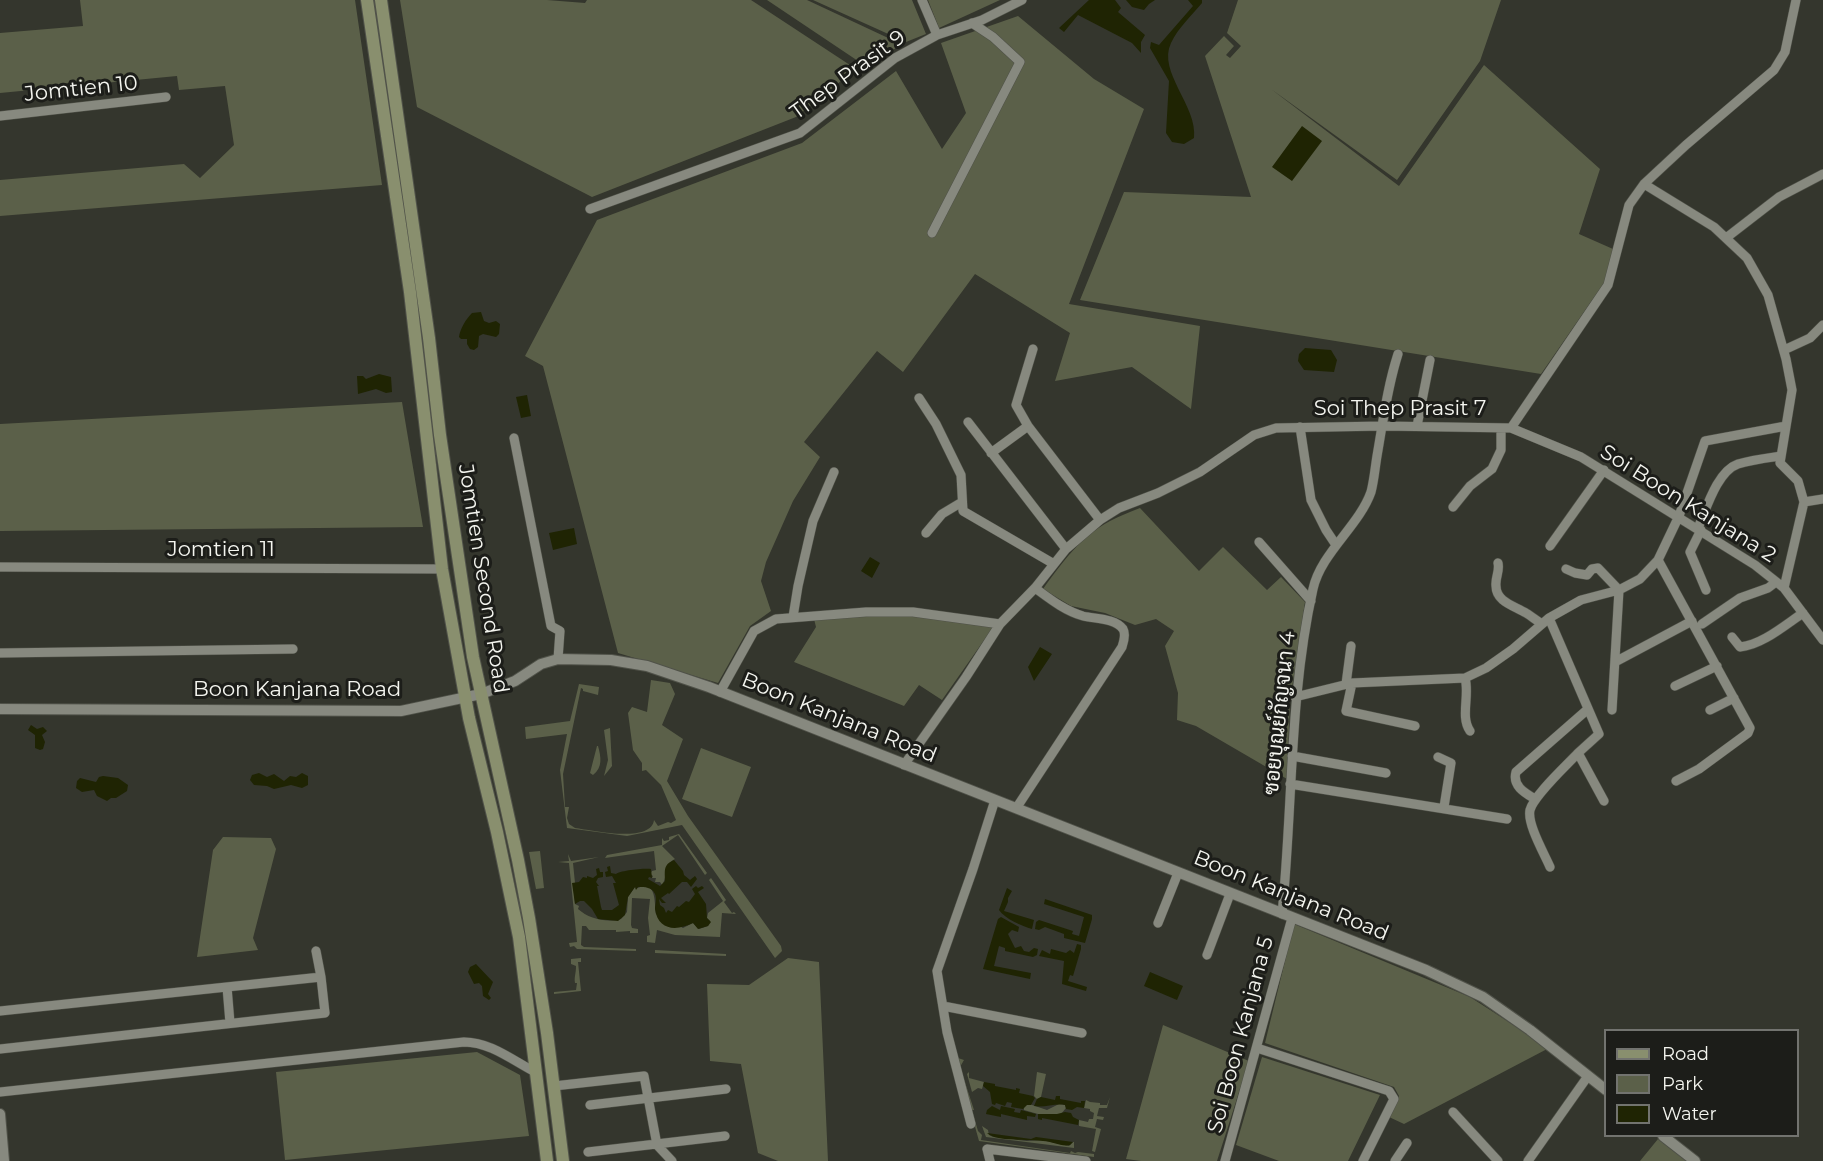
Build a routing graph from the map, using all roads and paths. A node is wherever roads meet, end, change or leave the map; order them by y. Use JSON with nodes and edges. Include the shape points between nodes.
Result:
{"nodes":[{"id":1,"x":367,"y":0,"type":"edge"},
{"id":2,"x":381,"y":0,"type":"edge"},
{"id":3,"x":922,"y":0,"type":"edge"},
{"id":4,"x":1022,"y":0,"type":"edge"},
{"id":5,"x":1796,"y":0,"type":"edge"},
{"id":6,"x":972,"y":23,"type":"junction"},
{"id":7,"x":937,"y":35,"type":"junction"},
{"id":8,"x":166,"y":98,"type":"dead end"},
{"id":9,"x":0,"y":116,"type":"edge"},
{"id":10,"x":1823,"y":174,"type":"edge"},
{"id":11,"x":1644,"y":184,"type":"junction"},
{"id":12,"x":590,"y":209,"type":"dead end"},
{"id":13,"x":932,"y":233,"type":"dead end"},
{"id":14,"x":1726,"y":238,"type":"junction"},
{"id":15,"x":416,"y":291,"type":"junction"},
{"id":16,"x":1823,"y":325,"type":"edge"},
{"id":17,"x":1033,"y":349,"type":"dead end"},
{"id":18,"x":1784,"y":350,"type":"junction"},
{"id":19,"x":1398,"y":354,"type":"dead end"},
{"id":20,"x":1430,"y":360,"type":"dead end"},
{"id":21,"x":919,"y":398,"type":"dead end"},
{"id":22,"x":968,"y":422,"type":"dead end"},
{"id":23,"x":1028,"y":426,"type":"junction"},
{"id":24,"x":1383,"y":426,"type":"junction"},
{"id":25,"x":1417,"y":426,"type":"junction"},
{"id":26,"x":1786,"y":426,"type":"junction"},
{"id":27,"x":1300,"y":427,"type":"junction"},
{"id":28,"x":1506,"y":428,"type":"junction"},
{"id":29,"x":514,"y":438,"type":"dead end"},
{"id":30,"x":992,"y":453,"type":"junction"},
{"id":31,"x":1781,"y":456,"type":"junction"},
{"id":32,"x":1604,"y":470,"type":"junction"},
{"id":33,"x":834,"y":472,"type":"dead end"},
{"id":34,"x":1823,"y":499,"type":"edge"},
{"id":35,"x":962,"y":502,"type":"junction"},
{"id":36,"x":1804,"y":502,"type":"junction"},
{"id":37,"x":1453,"y":507,"type":"dead end"},
{"id":38,"x":1679,"y":516,"type":"junction"},
{"id":39,"x":1100,"y":520,"type":"junction"},
{"id":40,"x":1699,"y":529,"type":"junction"},
{"id":41,"x":926,"y":532,"type":"dead end"},
{"id":42,"x":1259,"y":542,"type":"dead end"},
{"id":43,"x":1336,"y":545,"type":"junction"},
{"id":44,"x":1550,"y":546,"type":"dead end"},
{"id":45,"x":1066,"y":549,"type":"junction"},
{"id":46,"x":1658,"y":560,"type":"junction"},
{"id":47,"x":1497,"y":563,"type":"dead end"},
{"id":48,"x":1054,"y":564,"type":"junction"},
{"id":49,"x":0,"y":567,"type":"edge"},
{"id":50,"x":442,"y":569,"type":"junction"},
{"id":51,"x":1566,"y":569,"type":"dead end"},
{"id":52,"x":1780,"y":585,"type":"junction"},
{"id":53,"x":1035,"y":588,"type":"junction"},
{"id":54,"x":1619,"y":590,"type":"junction"},
{"id":55,"x":1706,"y":590,"type":"dead end"},
{"id":56,"x":465,"y":599,"type":"junction"},
{"id":57,"x":1311,"y":601,"type":"junction"},
{"id":58,"x":448,"y":602,"type":"junction"},
{"id":59,"x":1803,"y":613,"type":"junction"},
{"id":60,"x":793,"y":617,"type":"junction"},
{"id":61,"x":1545,"y":621,"type":"junction"},
{"id":62,"x":1692,"y":621,"type":"junction"},
{"id":63,"x":1000,"y":624,"type":"junction"},
{"id":64,"x":1702,"y":624,"type":"dead end"},
{"id":65,"x":1822,"y":635,"type":"edge"},
{"id":66,"x":1732,"y":637,"type":"dead end"},
{"id":67,"x":1350,"y":646,"type":"dead end"},
{"id":68,"x":293,"y":649,"type":"dead end"},
{"id":69,"x":0,"y":653,"type":"edge"},
{"id":70,"x":558,"y":659,"type":"junction"},
{"id":71,"x":1615,"y":662,"type":"junction"},
{"id":72,"x":1717,"y":666,"type":"junction"},
{"id":73,"x":1465,"y":678,"type":"junction"},
{"id":74,"x":1349,"y":683,"type":"junction"},
{"id":75,"x":1675,"y":686,"type":"dead end"},
{"id":76,"x":720,"y":692,"type":"junction"},
{"id":77,"x":481,"y":694,"type":"junction"},
{"id":78,"x":465,"y":697,"type":"junction"},
{"id":79,"x":1295,"y":697,"type":"junction"},
{"id":80,"x":1734,"y":698,"type":"junction"},
{"id":81,"x":0,"y":709,"type":"edge"},
{"id":82,"x":1588,"y":709,"type":"junction"},
{"id":83,"x":1612,"y":710,"type":"dead end"},
{"id":84,"x":1710,"y":710,"type":"dead end"},
{"id":85,"x":1415,"y":726,"type":"dead end"},
{"id":86,"x":1470,"y":731,"type":"dead end"},
{"id":87,"x":1578,"y":753,"type":"junction"},
{"id":88,"x":1292,"y":756,"type":"junction"},
{"id":89,"x":1438,"y":757,"type":"dead end"},
{"id":90,"x":904,"y":765,"type":"junction"},
{"id":91,"x":1386,"y":773,"type":"dead end"},
{"id":92,"x":1676,"y":781,"type":"dead end"},
{"id":93,"x":1290,"y":784,"type":"junction"},
{"id":94,"x":1535,"y":799,"type":"junction"},
{"id":95,"x":994,"y":800,"type":"junction"},
{"id":96,"x":1604,"y":801,"type":"dead end"},
{"id":97,"x":1017,"y":807,"type":"junction"},
{"id":98,"x":1444,"y":807,"type":"junction"},
{"id":99,"x":1507,"y":819,"type":"dead end"},
{"id":100,"x":1550,"y":867,"type":"dead end"},
{"id":101,"x":1178,"y":873,"type":"junction"},
{"id":102,"x":1230,"y":894,"type":"junction"},
{"id":103,"x":1287,"y":916,"type":"junction"},
{"id":104,"x":1158,"y":923,"type":"dead end"},
{"id":105,"x":316,"y":951,"type":"dead end"},
{"id":106,"x":1207,"y":955,"type":"dead end"},
{"id":107,"x":321,"y":977,"type":"junction"},
{"id":108,"x":227,"y":987,"type":"junction"},
{"id":109,"x":943,"y":1006,"type":"junction"},
{"id":110,"x":0,"y":1011,"type":"edge"},
{"id":111,"x":230,"y":1023,"type":"junction"},
{"id":112,"x":1082,"y":1033,"type":"dead end"},
{"id":113,"x":0,"y":1048,"type":"edge"},
{"id":114,"x":1257,"y":1048,"type":"junction"},
{"id":115,"x":535,"y":1072,"type":"junction"},
{"id":116,"x":1588,"y":1076,"type":"junction"},
{"id":117,"x":554,"y":1086,"type":"junction"},
{"id":118,"x":726,"y":1089,"type":"dead end"},
{"id":119,"x":1604,"y":1089,"type":"edge"},
{"id":120,"x":0,"y":1092,"type":"edge"},
{"id":121,"x":648,"y":1097,"type":"junction"},
{"id":122,"x":590,"y":1105,"type":"dead end"},
{"id":123,"x":1453,"y":1112,"type":"dead end"},
{"id":124,"x":0,"y":1114,"type":"edge"},
{"id":125,"x":971,"y":1124,"type":"dead end"},
{"id":126,"x":725,"y":1136,"type":"dead end"},
{"id":127,"x":1664,"y":1137,"type":"edge"},
{"id":128,"x":1407,"y":1143,"type":"dead end"},
{"id":129,"x":657,"y":1145,"type":"junction"},
{"id":130,"x":588,"y":1152,"type":"dead end"},
{"id":131,"x":4,"y":1161,"type":"edge"},
{"id":132,"x":547,"y":1161,"type":"edge"},
{"id":133,"x":563,"y":1161,"type":"edge"},
{"id":134,"x":672,"y":1161,"type":"edge"},
{"id":135,"x":990,"y":1161,"type":"edge"},
{"id":136,"x":1086,"y":1161,"type":"edge"},
{"id":137,"x":1225,"y":1161,"type":"edge"},
{"id":138,"x":1363,"y":1161,"type":"edge"},
{"id":139,"x":1395,"y":1161,"type":"edge"},
{"id":140,"x":1498,"y":1161,"type":"edge"},
{"id":141,"x":1528,"y":1161,"type":"edge"},
{"id":142,"x":1695,"y":1161,"type":"edge"}],
"edges":[{"from":1,"to":15,"type":"main road","name":"Jomtien Second Road"},
{"from":2,"to":15,"type":"main road","name":"Jomtien Second Road"},
{"from":3,"to":7,"type":"street"},
{"from":4,"to":6,"type":"street","name":"Thep Prasit 9"},
{"from":5,"to":11,"type":"street","name":"Soi Thep Prasit 7","via":[[1785,52],[1774,70]]},
{"from":6,"to":7,"type":"street","name":"Thep Prasit 9"},
{"from":6,"to":13,"type":"street","via":[[1020,62]]},
{"from":7,"to":12,"type":"street","name":"Thep Prasit 9","via":[[895,58],[800,133]]},
{"from":8,"to":9,"type":"street","name":"Jomtien 10"},
{"from":10,"to":14,"type":"street","via":[[1779,197]]},
{"from":11,"to":14,"type":"street"},
{"from":11,"to":28,"type":"street","name":"Soi Thep Prasit 7","via":[[1629,205],[1608,285]]},
{"from":14,"to":18,"type":"street","via":[[1747,258],[1768,295]]},
{"from":15,"to":50,"type":"main road","name":"Jomtien Second Road"},
{"from":15,"to":56,"type":"main road","name":"Jomtien Second Road"},
{"from":16,"to":18,"type":"street","via":[[1810,338]]},
{"from":17,"to":23,"type":"street","via":[[1016,405]]},
{"from":18,"to":26,"type":"street","via":[[1792,390]]},
{"from":19,"to":24,"type":"street","name":"ซอยบุณย์กัญจนา 4"},
{"from":20,"to":25,"type":"street"},
{"from":21,"to":35,"type":"street","via":[[961,475]]},
{"from":22,"to":30,"type":"street"},
{"from":23,"to":30,"type":"street"},
{"from":23,"to":39,"type":"street"},
{"from":24,"to":25,"type":"street","name":"Soi Thep Prasit 7"},
{"from":24,"to":27,"type":"street","name":"Soi Thep Prasit 7"},
{"from":24,"to":43,"type":"street","name":"ซอยบุณย์กัญจนา 4","via":[[1371,491]]},
{"from":25,"to":28,"type":"street","name":"Soi Thep Prasit 7"},
{"from":26,"to":31,"type":"street"},
{"from":26,"to":38,"type":"street","via":[[1705,441]]},
{"from":27,"to":39,"type":"street","name":"Soi Thep Prasit 7","via":[[1276,428],[1254,435],[1200,472]]},
{"from":27,"to":43,"type":"street","via":[[1311,500]]},
{"from":28,"to":32,"type":"street","name":"Soi Boon Kanjana 2"},
{"from":28,"to":37,"type":"street","via":[[1492,469],[1470,486]]},
{"from":29,"to":70,"type":"street","via":[[551,626],[560,631]]},
{"from":30,"to":45,"type":"street"},
{"from":31,"to":36,"type":"street","via":[[1780,462],[1798,481]]},
{"from":31,"to":40,"type":"street","via":[[1736,464],[1729,470],[1719,482]]},
{"from":32,"to":38,"type":"street","name":"Soi Boon Kanjana 2"},
{"from":32,"to":44,"type":"street"},
{"from":33,"to":60,"type":"street","via":[[813,521]]},
{"from":34,"to":36,"type":"street"},
{"from":35,"to":41,"type":"street","via":[[942,514]]},
{"from":35,"to":48,"type":"street","via":[[963,511]]},
{"from":36,"to":52,"type":"street"},
{"from":38,"to":40,"type":"street","name":"Soi Boon Kanjana 2"},
{"from":38,"to":46,"type":"street"},
{"from":39,"to":45,"type":"street","name":"Soi Thep Prasit 7"},
{"from":40,"to":52,"type":"street","name":"Soi Boon Kanjana 2"},
{"from":40,"to":55,"type":"street","via":[[1690,552]]},
{"from":42,"to":57,"type":"street"},
{"from":43,"to":57,"type":"street","name":"ซอยบุณย์กัญจนา 4","via":[[1314,586]]},
{"from":45,"to":48,"type":"street","name":"Soi Thep Prasit 7"},
{"from":46,"to":54,"type":"street","via":[[1640,579]]},
{"from":46,"to":62,"type":"street"},
{"from":47,"to":61,"type":"street","via":[[1495,584],[1504,601]]},
{"from":48,"to":53,"type":"street","name":"Soi Thep Prasit 7"},
{"from":49,"to":50,"type":"street","name":"Jomtien 11"},
{"from":50,"to":58,"type":"main road","name":"Jomtien Second Road"},
{"from":51,"to":54,"type":"street","via":[[1587,575],[1598,568]]},
{"from":52,"to":59,"type":"street","name":"Soi Boon Kanjana 2"},
{"from":52,"to":64,"type":"street","via":[[1740,598]]},
{"from":53,"to":63,"type":"street","name":"Soi Thep Prasit 7"},
{"from":53,"to":97,"type":"street","via":[[1063,608],[1115,623],[1125,635],[1122,647]]},
{"from":54,"to":61,"type":"street","via":[[1581,600]]},
{"from":54,"to":71,"type":"street"},
{"from":56,"to":58,"type":"street"},
{"from":56,"to":77,"type":"main road","name":"Jomtien Second Road"},
{"from":57,"to":79,"type":"street","name":"ซอยบุณย์กัญจนา 4"},
{"from":58,"to":78,"type":"main road","name":"Jomtien Second Road"},
{"from":59,"to":65,"type":"street","name":"Soi Boon Kanjana 2"},
{"from":59,"to":66,"type":"street","via":[[1766,638],[1744,647]]},
{"from":60,"to":63,"type":"street","via":[[913,612]]},
{"from":60,"to":76,"type":"street","via":[[777,619],[754,631]]},
{"from":61,"to":73,"type":"street","via":[[1513,649]]},
{"from":61,"to":82,"type":"street"},
{"from":62,"to":71,"type":"street"},
{"from":62,"to":72,"type":"street"},
{"from":63,"to":90,"type":"street","name":"Soi Thep Prasit 7"},
{"from":67,"to":74,"type":"street"},
{"from":68,"to":69,"type":"street"},
{"from":70,"to":76,"type":"street","name":"Boon Kanjana Road","via":[[611,660],[647,666]]},
{"from":70,"to":77,"type":"street","name":"Boon Kanjana Road"},
{"from":71,"to":83,"type":"street"},
{"from":72,"to":75,"type":"street"},
{"from":72,"to":80,"type":"street"},
{"from":73,"to":74,"type":"street"},
{"from":73,"to":86,"type":"street","via":[[1465,724]]},
{"from":74,"to":79,"type":"street"},
{"from":74,"to":85,"type":"street","via":[[1346,711]]},
{"from":76,"to":90,"type":"street","name":"Boon Kanjana Road"},
{"from":77,"to":78,"type":"street","name":"Boon Kanjana Road"},
{"from":77,"to":117,"type":"main road","name":"Jomtien Second Road","via":[[518,860]]},
{"from":78,"to":81,"type":"street","name":"Boon Kanjana Road","via":[[400,711]]},
{"from":78,"to":115,"type":"main road","name":"Jomtien Second Road","via":[[519,937]]},
{"from":79,"to":88,"type":"street","name":"ซอยบุณย์กัญจนา 4"},
{"from":80,"to":84,"type":"street"},
{"from":80,"to":92,"type":"street","via":[[1750,730]]},
{"from":82,"to":87,"type":"street","via":[[1599,734]]},
{"from":82,"to":94,"type":"street","via":[[1516,772],[1516,784]]},
{"from":87,"to":94,"type":"street"},
{"from":87,"to":96,"type":"street"},
{"from":88,"to":91,"type":"street"},
{"from":88,"to":93,"type":"street","name":"ซอยบุณย์กัญจนา 4"},
{"from":89,"to":98,"type":"street","via":[[1451,765]]},
{"from":90,"to":95,"type":"street","name":"Boon Kanjana Road"},
{"from":93,"to":98,"type":"street"},
{"from":93,"to":103,"type":"street","name":"ซอยบุณย์กัญจนา 4"},
{"from":94,"to":100,"type":"street","via":[[1530,811],[1532,828]]},
{"from":95,"to":97,"type":"street","name":"Boon Kanjana Road"},
{"from":95,"to":109,"type":"street","via":[[939,961]]},
{"from":97,"to":101,"type":"street","name":"Boon Kanjana Road"},
{"from":98,"to":99,"type":"street"},
{"from":101,"to":102,"type":"street","name":"Boon Kanjana Road"},
{"from":101,"to":104,"type":"street"},
{"from":102,"to":103,"type":"street","name":"Boon Kanjana Road"},
{"from":102,"to":106,"type":"street"},
{"from":103,"to":114,"type":"street","name":"Soi Boon Kanjana 5"},
{"from":103,"to":116,"type":"street","name":"Boon Kanjana Road","via":[[1426,970],[1483,997]]},
{"from":105,"to":107,"type":"street"},
{"from":107,"to":108,"type":"street"},
{"from":107,"to":111,"type":"street","via":[[325,1013]]},
{"from":108,"to":110,"type":"street"},
{"from":108,"to":111,"type":"street"},
{"from":109,"to":112,"type":"street"},
{"from":109,"to":125,"type":"street"},
{"from":111,"to":113,"type":"street"},
{"from":114,"to":137,"type":"street","name":"Soi Boon Kanjana 5"},
{"from":114,"to":138,"type":"street","via":[[1389,1091],[1394,1099]]},
{"from":115,"to":120,"type":"street","via":[[490,1047],[464,1042]]},
{"from":115,"to":132,"type":"main road","name":"Jomtien Second Road"},
{"from":116,"to":119,"type":"street","name":"Boon Kanjana Road"},
{"from":116,"to":141,"type":"street"},
{"from":117,"to":121,"type":"street","via":[[644,1076]]},
{"from":117,"to":133,"type":"main road","name":"Jomtien Second Road"},
{"from":118,"to":121,"type":"street"},
{"from":121,"to":122,"type":"street"},
{"from":121,"to":129,"type":"street"},
{"from":123,"to":140,"type":"street"},
{"from":124,"to":131,"type":"street"},
{"from":126,"to":129,"type":"street"},
{"from":127,"to":142,"type":"street"},
{"from":128,"to":139,"type":"street"},
{"from":129,"to":130,"type":"street"},
{"from":129,"to":134,"type":"street"},
{"from":135,"to":136,"type":"street","via":[[987,1149]]}]}
